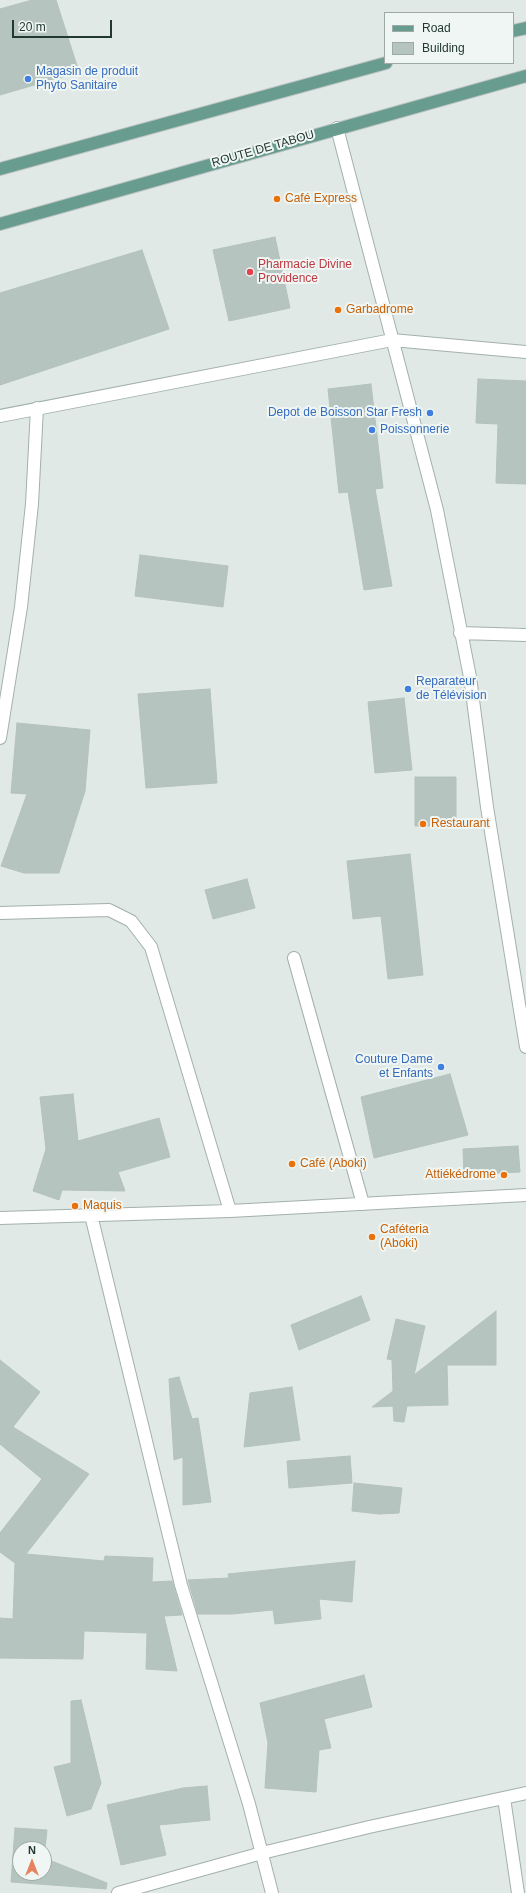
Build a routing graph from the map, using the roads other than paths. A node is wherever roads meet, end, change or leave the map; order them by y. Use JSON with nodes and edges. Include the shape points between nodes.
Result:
{"nodes":[{"id":1,"x":526,"y":28,"type":"edge"},
{"id":2,"x":514,"y":31,"type":"edge"},
{"id":3,"x":384,"y":64,"type":"edge"},
{"id":4,"x":526,"y":76,"type":"edge"},
{"id":5,"x":337,"y":128,"type":"junction"},
{"id":6,"x":0,"y":169,"type":"edge"},
{"id":7,"x":0,"y":224,"type":"edge"},
{"id":8,"x":392,"y":340,"type":"junction"},
{"id":9,"x":526,"y":352,"type":"edge"},
{"id":10,"x":37,"y":408,"type":"junction"},
{"id":11,"x":0,"y":416,"type":"edge"},
{"id":12,"x":460,"y":633,"type":"junction"},
{"id":13,"x":526,"y":635,"type":"edge"},
{"id":14,"x":0,"y":738,"type":"edge"},
{"id":15,"x":0,"y":913,"type":"edge"},
{"id":16,"x":294,"y":958,"type":"dead end"},
{"id":17,"x":526,"y":1047,"type":"edge"},
{"id":18,"x":526,"y":1194,"type":"edge"},
{"id":19,"x":363,"y":1204,"type":"junction"},
{"id":20,"x":230,"y":1211,"type":"junction"},
{"id":21,"x":91,"y":1215,"type":"junction"},
{"id":22,"x":0,"y":1218,"type":"edge"},
{"id":23,"x":526,"y":1793,"type":"edge"},
{"id":24,"x":504,"y":1798,"type":"junction"},
{"id":25,"x":262,"y":1853,"type":"junction"},
{"id":26,"x":118,"y":1893,"type":"edge"},
{"id":27,"x":272,"y":1893,"type":"edge"},
{"id":28,"x":518,"y":1893,"type":"edge"}],
"edges":[{"from":1,"to":2,"type":"main road"},
{"from":3,"to":6,"type":"main road"},
{"from":4,"to":5,"type":"main road","name":"ROUTE DE TABOU"},
{"from":5,"to":7,"type":"main road","name":"ROUTE DE TABOU"},
{"from":5,"to":8,"type":"street"},
{"from":8,"to":9,"type":"street"},
{"from":8,"to":10,"type":"street"},
{"from":8,"to":12,"type":"street","via":[[438,510]]},
{"from":10,"to":11,"type":"street"},
{"from":10,"to":14,"type":"street","via":[[32,504],[20,607]]},
{"from":12,"to":13,"type":"street"},
{"from":12,"to":17,"type":"street","via":[[470,677],[487,807]]},
{"from":15,"to":20,"type":"street","via":[[109,910],[131,921],[151,947]]},
{"from":16,"to":19,"type":"street"},
{"from":18,"to":19,"type":"street"},
{"from":19,"to":20,"type":"street"},
{"from":20,"to":21,"type":"street"},
{"from":21,"to":22,"type":"street"},
{"from":21,"to":25,"type":"street","via":[[181,1585]]},
{"from":23,"to":24,"type":"street"},
{"from":24,"to":25,"type":"street"},
{"from":24,"to":28,"type":"street"},
{"from":25,"to":26,"type":"street"},
{"from":25,"to":27,"type":"street"}]}
